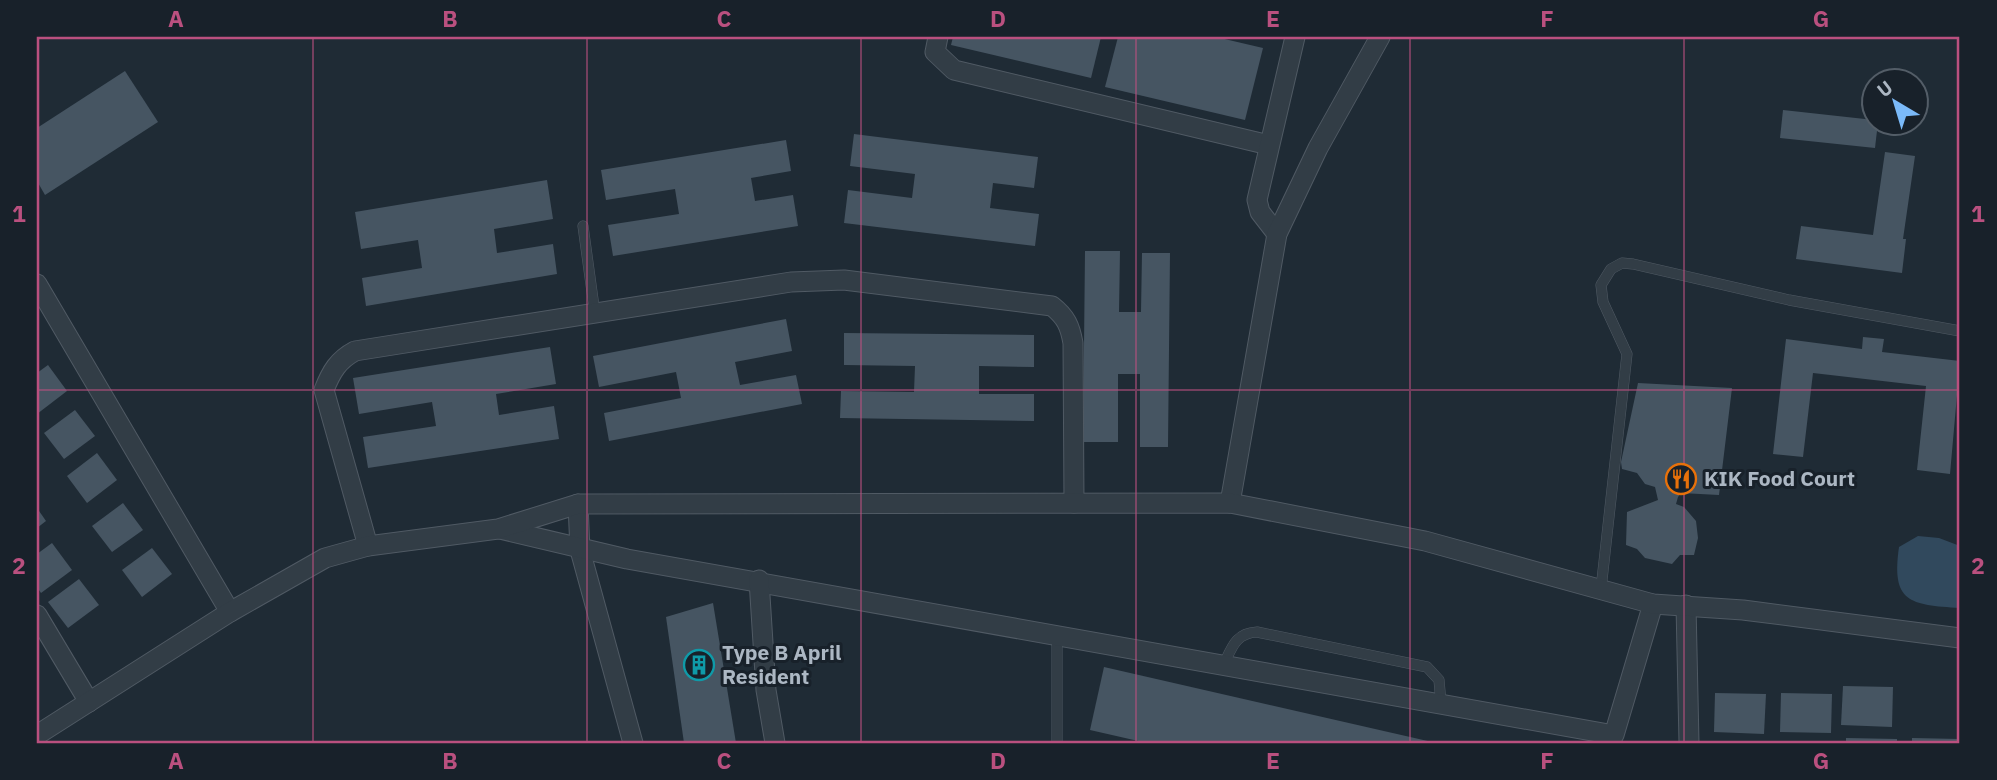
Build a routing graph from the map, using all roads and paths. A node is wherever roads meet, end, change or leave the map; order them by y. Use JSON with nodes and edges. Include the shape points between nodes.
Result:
{"nodes":[{"id":1,"x":939,"y":37,"type":"edge"},
{"id":2,"x":1295,"y":37,"type":"edge"},
{"id":3,"x":1380,"y":37,"type":"edge"},
{"id":4,"x":1269,"y":145,"type":"junction"},
{"id":5,"x":583,"y":226,"type":"dead end"},
{"id":6,"x":1277,"y":234,"type":"junction"},
{"id":7,"x":37,"y":284,"type":"edge"},
{"id":8,"x":595,"y":314,"type":"junction"},
{"id":9,"x":1960,"y":331,"type":"edge"},
{"id":10,"x":1074,"y":503,"type":"junction"},
{"id":11,"x":1230,"y":503,"type":"junction"},
{"id":12,"x":578,"y":504,"type":"junction"},
{"id":13,"x":498,"y":528,"type":"junction"},
{"id":14,"x":368,"y":546,"type":"junction"},
{"id":15,"x":580,"y":550,"type":"junction"},
{"id":16,"x":759,"y":580,"type":"junction"},
{"id":17,"x":1601,"y":589,"type":"junction"},
{"id":18,"x":1653,"y":604,"type":"junction"},
{"id":19,"x":1686,"y":605,"type":"junction"},
{"id":20,"x":229,"y":611,"type":"junction"},
{"id":21,"x":37,"y":615,"type":"edge"},
{"id":22,"x":1057,"y":635,"type":"junction"},
{"id":23,"x":1960,"y":638,"type":"edge"},
{"id":24,"x":1224,"y":664,"type":"junction"},
{"id":25,"x":89,"y":702,"type":"junction"},
{"id":26,"x":1441,"y":703,"type":"junction"},
{"id":27,"x":37,"y":735,"type":"edge"},
{"id":28,"x":1613,"y":739,"type":"edge"},
{"id":29,"x":633,"y":743,"type":"edge"},
{"id":30,"x":775,"y":743,"type":"edge"},
{"id":31,"x":1057,"y":743,"type":"edge"},
{"id":32,"x":1689,"y":743,"type":"edge"}],
"edges":[{"from":1,"to":4,"type":"street","via":[[935,52],[954,70]]},
{"from":2,"to":4,"type":"street"},
{"from":3,"to":6,"type":"street","via":[[1318,148]]},
{"from":4,"to":6,"type":"street","via":[[1257,200]]},
{"from":5,"to":8,"type":"lane"},
{"from":6,"to":11,"type":"street"},
{"from":7,"to":20,"type":"street"},
{"from":8,"to":10,"type":"street","via":[[791,282],[844,279],[1052,306],[1069,324],[1073,343]]},
{"from":8,"to":14,"type":"street","via":[[355,351],[342,358],[324,390]]},
{"from":9,"to":17,"type":"lane","via":[[1789,300],[1633,264],[1611,269],[1601,285],[1603,302],[1627,354]]},
{"from":10,"to":11,"type":"street"},
{"from":10,"to":12,"type":"street"},
{"from":11,"to":17,"type":"street","via":[[1425,541]]},
{"from":12,"to":13,"type":"street"},
{"from":12,"to":15,"type":"street"},
{"from":13,"to":14,"type":"street"},
{"from":13,"to":15,"type":"street"},
{"from":14,"to":20,"type":"street","via":[[325,558]]},
{"from":15,"to":16,"type":"street"},
{"from":15,"to":29,"type":"street"},
{"from":16,"to":22,"type":"street"},
{"from":16,"to":30,"type":"street","via":[[766,690]]},
{"from":17,"to":18,"type":"street"},
{"from":18,"to":19,"type":"street"},
{"from":18,"to":28,"type":"street"},
{"from":19,"to":23,"type":"street"},
{"from":19,"to":32,"type":"street"},
{"from":20,"to":25,"type":"street"},
{"from":21,"to":25,"type":"street"},
{"from":22,"to":24,"type":"street"},
{"from":22,"to":31,"type":"lane"},
{"from":24,"to":26,"type":"street"},
{"from":24,"to":26,"type":"lane","via":[[1233,642],[1257,632],[1427,667],[1439,680]]},
{"from":25,"to":27,"type":"street"},
{"from":26,"to":28,"type":"street"}]}
